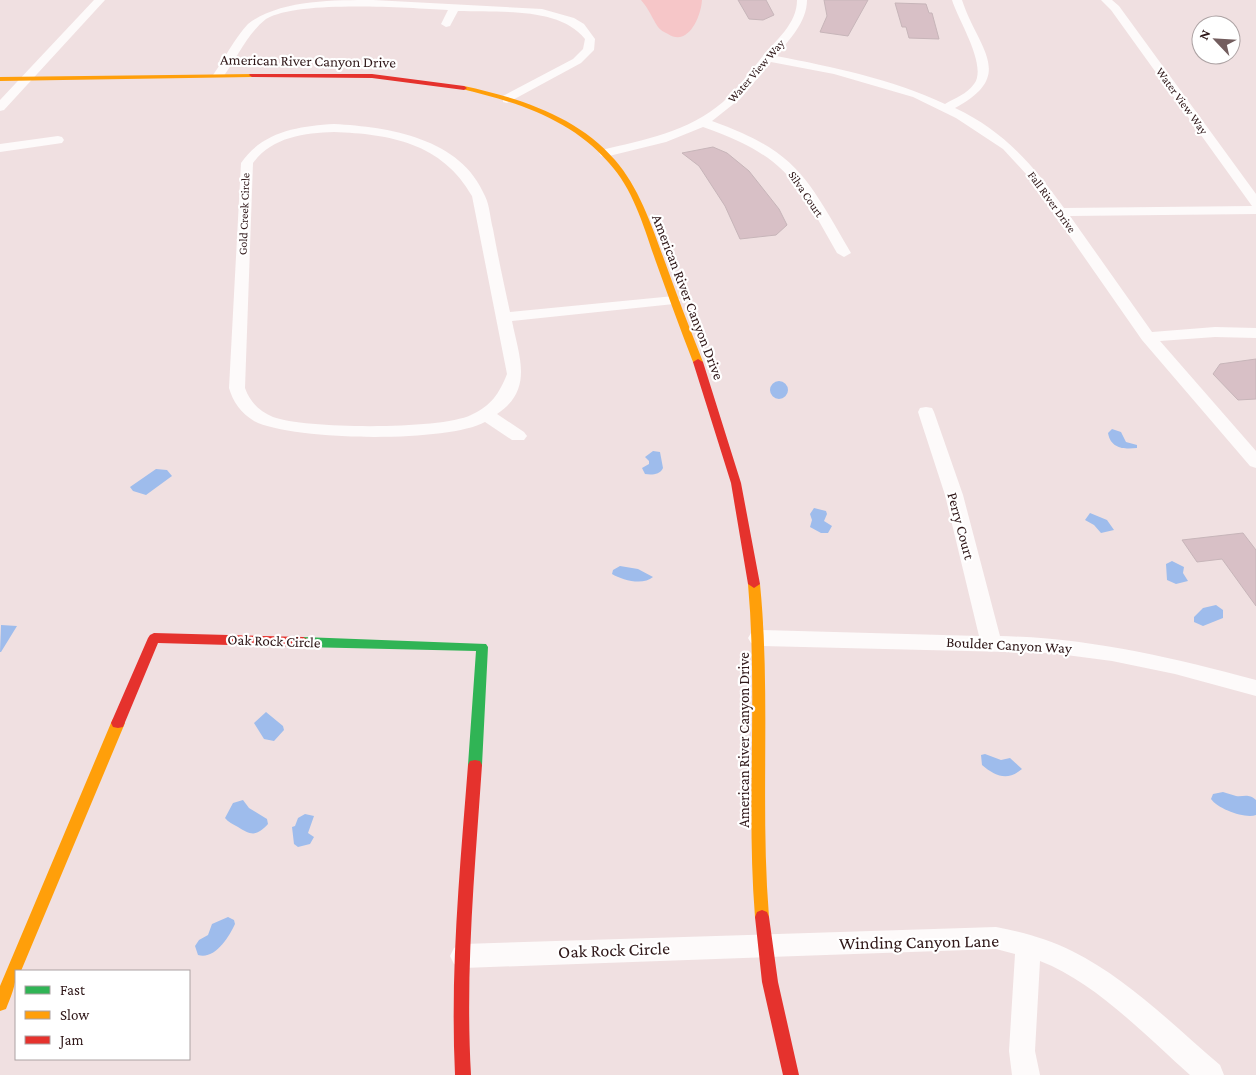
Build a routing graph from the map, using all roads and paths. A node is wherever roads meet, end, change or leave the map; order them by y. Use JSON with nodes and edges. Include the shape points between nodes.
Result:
{"nodes":[{"id":1,"x":100,"y":0,"type":"edge"},
{"id":2,"x":802,"y":0,"type":"edge"},
{"id":3,"x":957,"y":0,"type":"edge"},
{"id":4,"x":1106,"y":0,"type":"edge"},
{"id":5,"x":455,"y":7,"type":"junction"},
{"id":6,"x":446,"y":24,"type":"dead end"},
{"id":7,"x":767,"y":58,"type":"junction"},
{"id":8,"x":219,"y":75,"type":"junction"},
{"id":9,"x":0,"y":79,"type":"edge"},
{"id":10,"x":26,"y":79,"type":"junction"},
{"id":11,"x":507,"y":99,"type":"junction"},
{"id":12,"x":0,"y":107,"type":"edge"},
{"id":13,"x":946,"y":108,"type":"junction"},
{"id":14,"x":702,"y":122,"type":"junction"},
{"id":15,"x":58,"y":140,"type":"dead end"},
{"id":16,"x":0,"y":148,"type":"edge"},
{"id":17,"x":605,"y":153,"type":"junction"},
{"id":18,"x":1256,"y":203,"type":"edge"},
{"id":19,"x":1256,"y":210,"type":"edge"},
{"id":20,"x":1060,"y":212,"type":"junction"},
{"id":21,"x":844,"y":253,"type":"dead end"},
{"id":22,"x":674,"y":300,"type":"junction"},
{"id":23,"x":504,"y":317,"type":"junction"},
{"id":24,"x":1256,"y":332,"type":"edge"},
{"id":25,"x":1148,"y":337,"type":"junction"},
{"id":26,"x":926,"y":412,"type":"dead end"},
{"id":27,"x":485,"y":414,"type":"junction"},
{"id":28,"x":518,"y":436,"type":"dead end"},
{"id":29,"x":1256,"y":462,"type":"edge"},
{"id":30,"x":758,"y":638,"type":"junction"},
{"id":31,"x":991,"y":642,"type":"junction"},
{"id":32,"x":1256,"y":688,"type":"edge"},
{"id":33,"x":764,"y":945,"type":"junction"},
{"id":34,"x":1028,"y":946,"type":"junction"},
{"id":35,"x":463,"y":956,"type":"junction"},
{"id":36,"x":0,"y":1004,"type":"edge"},
{"id":37,"x":463,"y":1075,"type":"edge"},
{"id":38,"x":791,"y":1075,"type":"edge"},
{"id":39,"x":1026,"y":1075,"type":"edge"},
{"id":40,"x":1210,"y":1075,"type":"edge"}],
"edges":[{"from":1,"to":10,"type":"street"},
{"from":2,"to":7,"type":"street","name":"Water View Way","via":[[796,23]]},
{"from":3,"to":13,"type":"street","via":[[984,62],[986,74],[978,89]]},
{"from":4,"to":18,"type":"street","name":"Water View Way"},
{"from":5,"to":6,"type":"street"},
{"from":5,"to":8,"type":"street","via":[[325,1],[278,9],[255,22]]},
{"from":5,"to":11,"type":"street","via":[[550,14],[570,20],[589,36],[588,50],[577,61]]},
{"from":7,"to":13,"type":"street","name":"Fall River Drive","via":[[864,78]]},
{"from":7,"to":14,"type":"street","name":"Water View Way","via":[[725,106]]},
{"from":8,"to":10,"type":"main road","name":"American River Canyon Drive"},
{"from":8,"to":11,"type":"main road","name":"American River Canyon Drive","via":[[385,75],[445,83]]},
{"from":9,"to":10,"type":"main road","name":"American River Canyon Drive"},
{"from":10,"to":12,"type":"street"},
{"from":11,"to":17,"type":"main road","name":"American River Canyon Drive","via":[[549,115]]},
{"from":13,"to":20,"type":"street","name":"Fall River Drive","via":[[982,128],[1012,151],[1032,172]]},
{"from":14,"to":17,"type":"street","name":"Water View Way","via":[[671,136]]},
{"from":14,"to":21,"type":"street","name":"Silva Court","via":[[749,140],[782,161],[804,186]]},
{"from":15,"to":16,"type":"street"},
{"from":17,"to":22,"type":"main road","name":"American River Canyon Drive","via":[[631,190]]},
{"from":19,"to":20,"type":"street"},
{"from":20,"to":25,"type":"street","name":"Fall River Drive"},
{"from":22,"to":23,"type":"street"},
{"from":22,"to":30,"type":"main road","name":"American River Canyon Drive","via":[[724,436],[740,500]]},
{"from":23,"to":27,"type":"street","name":"Gold Creek Circle","via":[[514,368],[513,384],[503,400]]},
{"from":23,"to":27,"type":"street","name":"Gold Creek Circle","via":[[479,196],[474,183],[453,161],[429,147],[400,137],[334,128],[283,137],[261,147],[250,158],[246,169],[238,388],[249,410],[267,421],[292,427],[409,431],[447,428]]},
{"from":24,"to":25,"type":"street"},
{"from":25,"to":29,"type":"street","name":"Fall River Drive"},
{"from":26,"to":31,"type":"street","name":"Perry Court","via":[[954,495]]},
{"from":27,"to":28,"type":"street"},
{"from":30,"to":31,"type":"street","name":"Boulder Canyon Way"},
{"from":30,"to":33,"type":"main road","name":"American River Canyon Drive","via":[[762,715],[759,886]]},
{"from":31,"to":32,"type":"street","name":"Boulder Canyon Way","via":[[1051,645],[1112,654],[1175,666]]},
{"from":33,"to":34,"type":"street","name":"Winding Canyon Lane","via":[[996,938]]},
{"from":33,"to":35,"type":"street","name":"Oak Rock Circle"},
{"from":33,"to":38,"type":"main road","name":"American River Canyon Drive","via":[[778,1025]]},
{"from":34,"to":39,"type":"street","via":[[1022,1051]]},
{"from":34,"to":40,"type":"street","name":"Winding Canyon Lane","via":[[1071,963],[1104,985]]},
{"from":35,"to":36,"type":"main road","name":"Oak Rock Circle","via":[[482,647],[154,638]]},
{"from":35,"to":37,"type":"main road","name":"Oak Rock Circle"}]}
